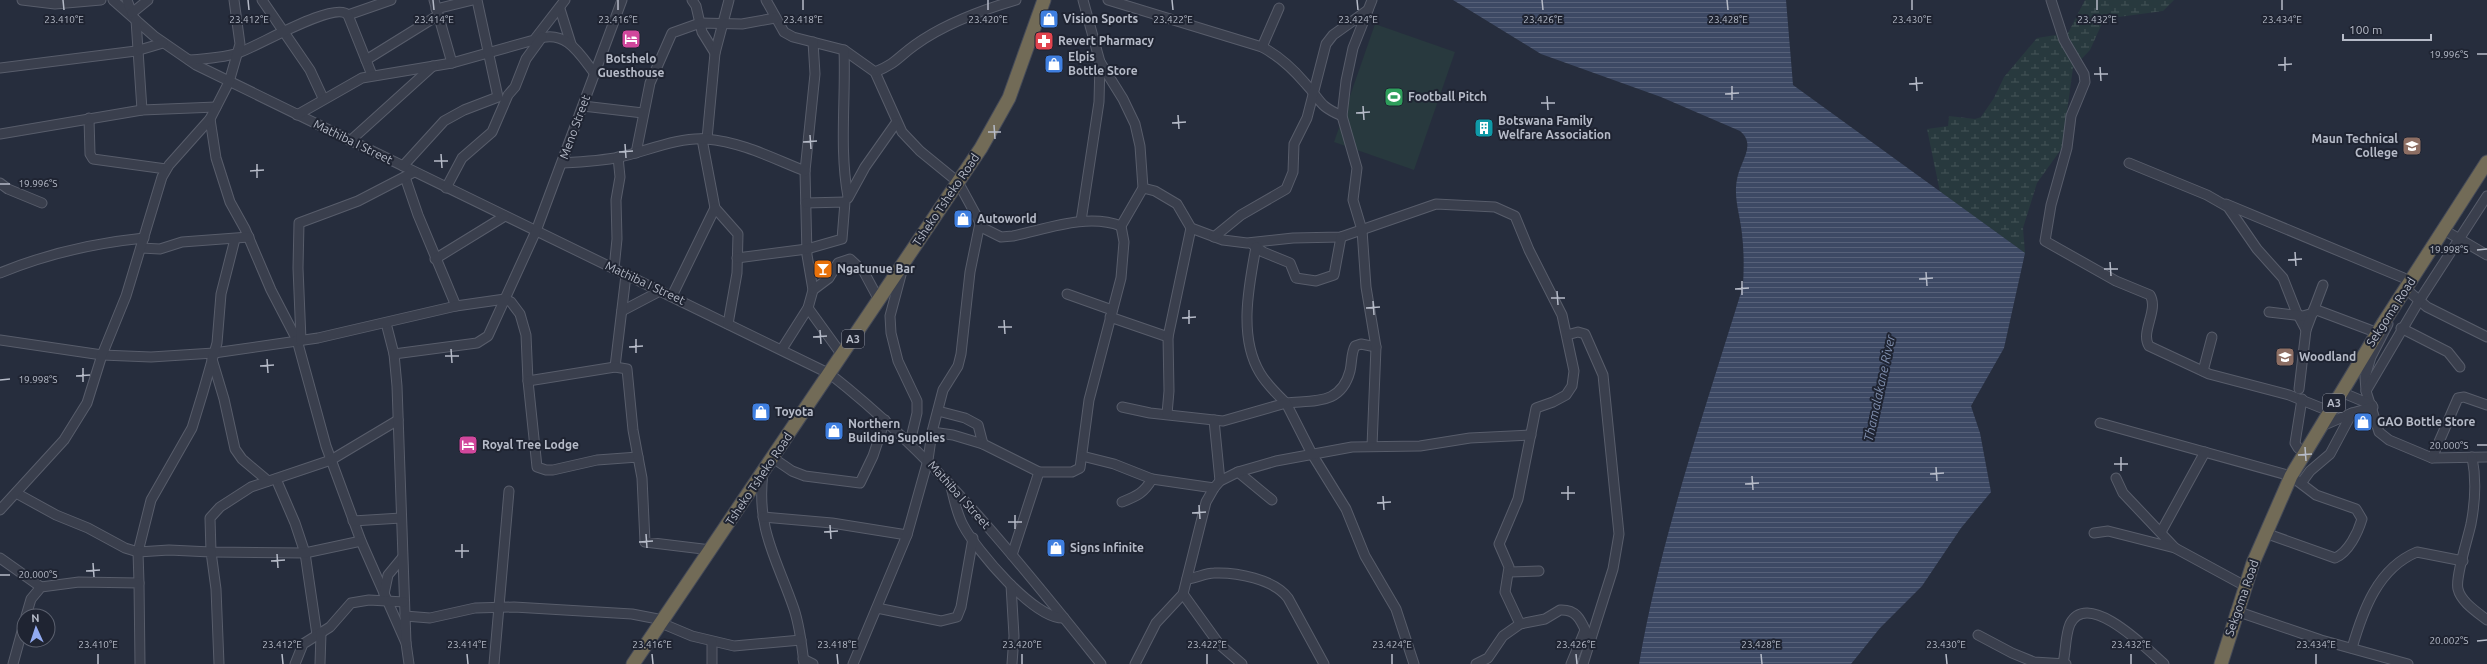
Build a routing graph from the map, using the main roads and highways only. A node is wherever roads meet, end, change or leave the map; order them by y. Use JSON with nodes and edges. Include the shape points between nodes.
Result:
{"nodes":[{"id":1,"x":1044,"y":0,"type":"edge"},
{"id":2,"x":2486,"y":165,"type":"edge"},
{"id":3,"x":630,"y":663,"type":"edge"},
{"id":4,"x":2221,"y":664,"type":"edge"}],
"edges":[{"from":1,"to":3,"type":"highway","name":"Tsheko Tsheko Road","number":"A3","via":[[1009,98],[958,182],[662,622]]},
{"from":2,"to":4,"type":"highway","name":"Sekgoma Road","number":"A3","via":[[2329,410],[2305,452],[2296,479],[2265,533],[2244,586]]}]}
